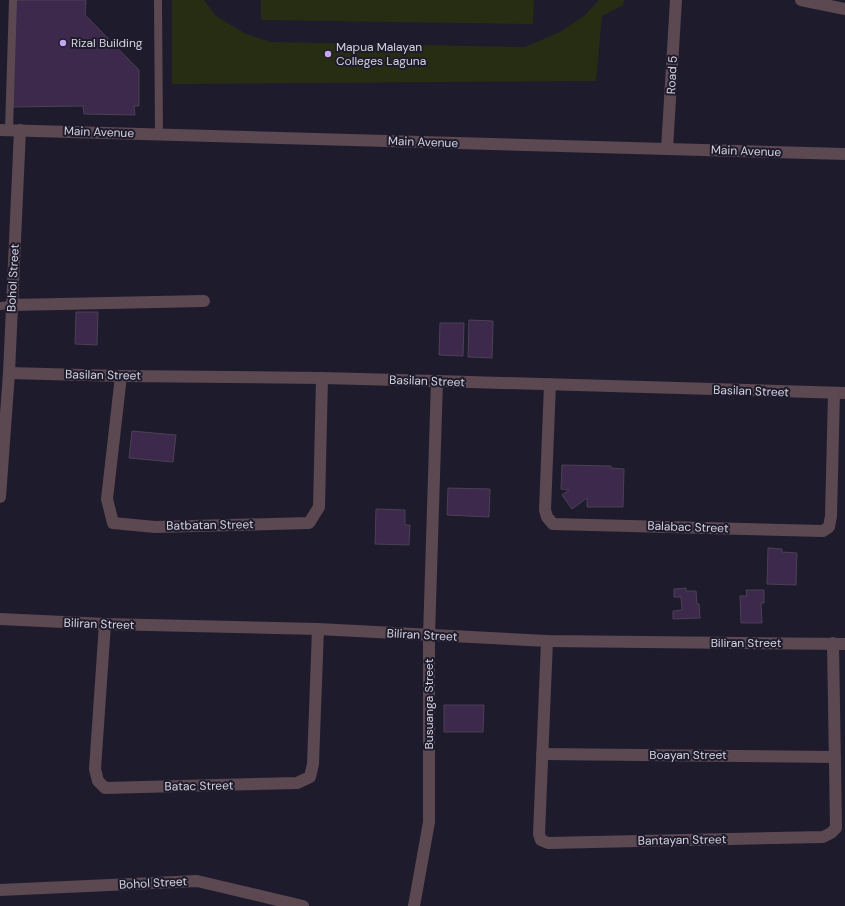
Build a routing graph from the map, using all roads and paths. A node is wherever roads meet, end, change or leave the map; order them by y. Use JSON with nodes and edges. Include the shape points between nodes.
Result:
{"nodes":[{"id":1,"x":14,"y":0,"type":"edge"},
{"id":2,"x":158,"y":0,"type":"edge"},
{"id":3,"x":676,"y":0,"type":"edge"},
{"id":4,"x":801,"y":0,"type":"edge"},
{"id":5,"x":845,"y":9,"type":"edge"},
{"id":6,"x":10,"y":130,"type":"edge"},
{"id":7,"x":159,"y":134,"type":"junction"},
{"id":8,"x":667,"y":149,"type":"junction"},
{"id":9,"x":845,"y":154,"type":"edge"},
{"id":10,"x":204,"y":301,"type":"dead end"},
{"id":11,"x":6,"y":306,"type":"edge"},
{"id":12,"x":9,"y":372,"type":"junction"},
{"id":13,"x":121,"y":376,"type":"junction"},
{"id":14,"x":322,"y":378,"type":"junction"},
{"id":15,"x":437,"y":381,"type":"junction"},
{"id":16,"x":550,"y":384,"type":"junction"},
{"id":17,"x":839,"y":393,"type":"edge"},
{"id":18,"x":0,"y":498,"type":"edge"},
{"id":19,"x":0,"y":619,"type":"edge"},
{"id":20,"x":105,"y":624,"type":"junction"},
{"id":21,"x":318,"y":629,"type":"junction"},
{"id":22,"x":429,"y":636,"type":"junction"},
{"id":23,"x":547,"y":641,"type":"junction"},
{"id":24,"x":839,"y":644,"type":"edge"},
{"id":25,"x":542,"y":754,"type":"junction"},
{"id":26,"x":835,"y":756,"type":"junction"},
{"id":27,"x":0,"y":890,"type":"edge"},
{"id":28,"x":295,"y":905,"type":"edge"},
{"id":29,"x":414,"y":906,"type":"edge"}],
"edges":[{"from":1,"to":6,"type":"lane"},
{"from":2,"to":7,"type":"lane"},
{"from":3,"to":8,"type":"street","name":"Road 5"},
{"from":4,"to":5,"type":"street"},
{"from":6,"to":7,"type":"street","name":"Main Avenue"},
{"from":6,"to":11,"type":"street","name":"Bohol Street"},
{"from":7,"to":8,"type":"street","name":"Main Avenue"},
{"from":8,"to":9,"type":"street","name":"Main Avenue"},
{"from":10,"to":11,"type":"street"},
{"from":11,"to":12,"type":"street","name":"Bohol Street"},
{"from":12,"to":13,"type":"street","name":"Basilan Street"},
{"from":12,"to":18,"type":"street","name":"Bohol Street"},
{"from":13,"to":14,"type":"street","name":"Basilan Street"},
{"from":13,"to":14,"type":"street","name":"Batbatan Street","via":[[106,499],[113,523],[155,527],[309,523],[319,507]]},
{"from":14,"to":15,"type":"street","name":"Basilan Street"},
{"from":15,"to":16,"type":"street","name":"Basilan Street"},
{"from":15,"to":22,"type":"street","name":"Busuanga Street"},
{"from":16,"to":17,"type":"street","name":"Basilan Street"},
{"from":16,"to":17,"type":"street","name":"Balabac Street","via":[[545,510],[553,524],[823,531],[829,527],[831,516]]},
{"from":19,"to":20,"type":"street","name":"Biliran Street"},
{"from":20,"to":21,"type":"street","name":"Biliran Street"},
{"from":20,"to":21,"type":"street","name":"Batac Street","via":[[95,769],[98,781],[105,788],[297,783],[310,777],[313,764]]},
{"from":21,"to":22,"type":"street","name":"Biliran Street"},
{"from":22,"to":23,"type":"street","name":"Biliran Street"},
{"from":22,"to":29,"type":"street","name":"Busuanga Street","via":[[429,822]]},
{"from":23,"to":24,"type":"street","name":"Biliran Street"},
{"from":23,"to":25,"type":"street","name":"Bantayan Street"},
{"from":24,"to":26,"type":"street","name":"Bantayan Street"},
{"from":25,"to":26,"type":"street","name":"Boayan Street"},
{"from":25,"to":26,"type":"street","name":"Bantayan Street","via":[[539,834],[541,840],[548,843],[823,837],[836,828]]},
{"from":27,"to":28,"type":"street","name":"Bohol Street","via":[[197,881]]}]}
